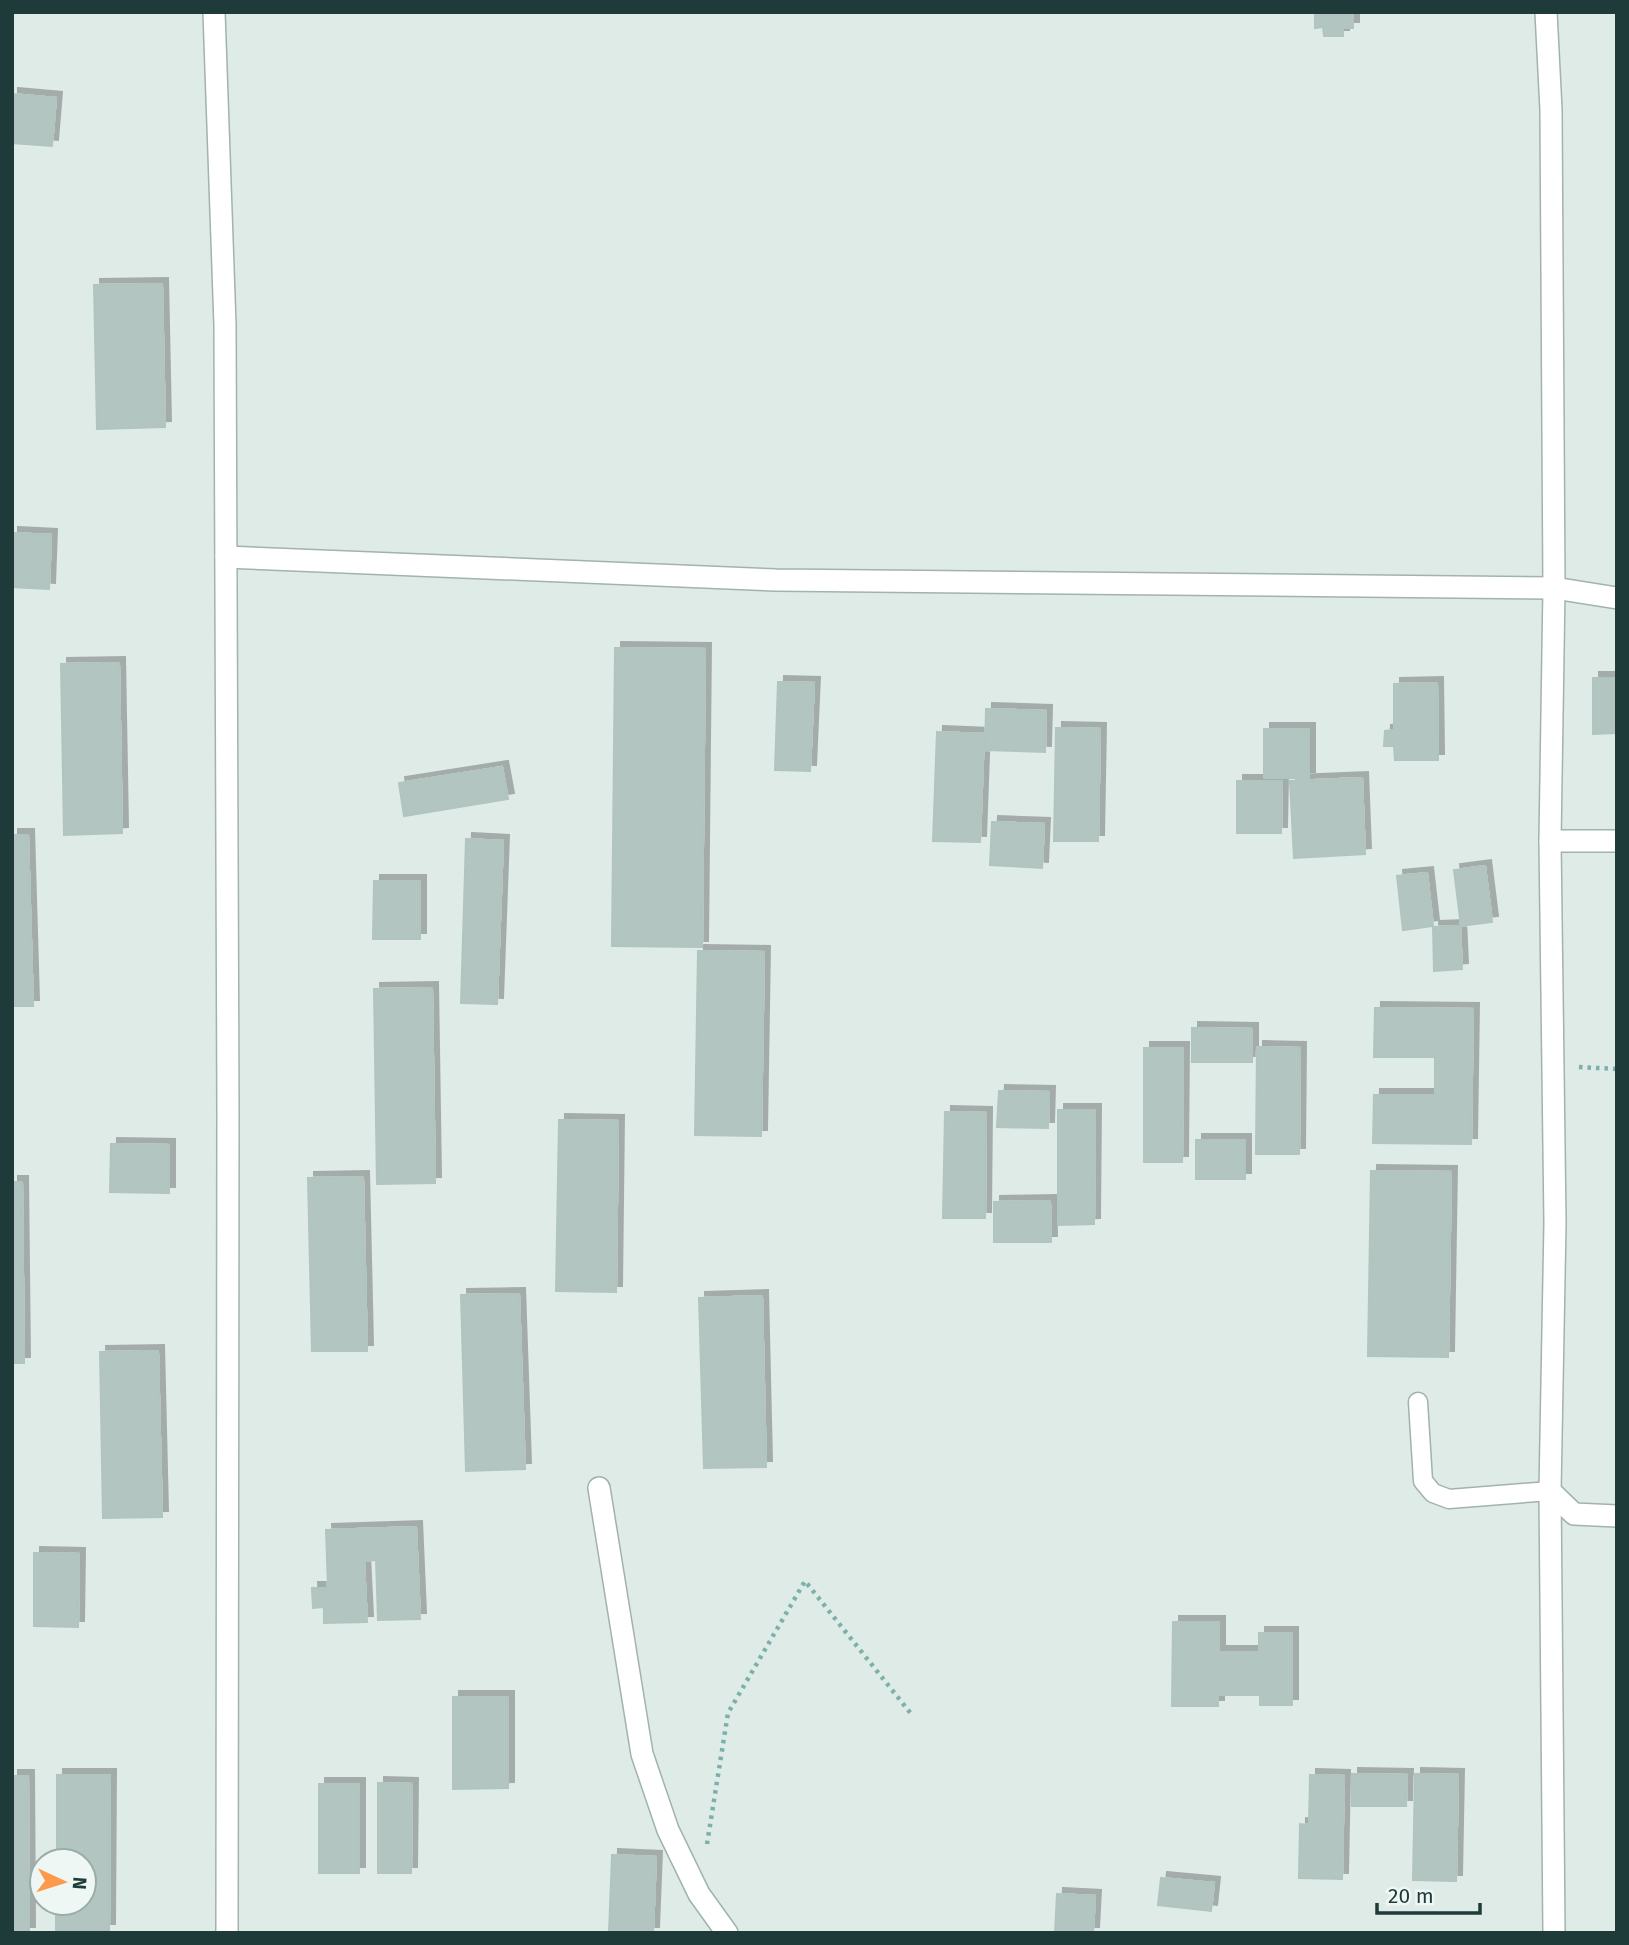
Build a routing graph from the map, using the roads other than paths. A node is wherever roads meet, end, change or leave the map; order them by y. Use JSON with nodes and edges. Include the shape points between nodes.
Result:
{"nodes":[{"id":1,"x":214,"y":12,"type":"edge"},
{"id":2,"x":1546,"y":12,"type":"edge"},
{"id":3,"x":226,"y":558,"type":"junction"},
{"id":4,"x":1554,"y":588,"type":"junction"},
{"id":5,"x":1617,"y":598,"type":"edge"},
{"id":6,"x":1550,"y":841,"type":"junction"},
{"id":7,"x":1617,"y":841,"type":"edge"},
{"id":8,"x":1418,"y":1402,"type":"dead end"},
{"id":9,"x":600,"y":1488,"type":"dead end"},
{"id":10,"x":1550,"y":1491,"type":"junction"},
{"id":11,"x":1617,"y":1516,"type":"edge"},
{"id":12,"x":227,"y":1933,"type":"edge"},
{"id":13,"x":727,"y":1933,"type":"edge"},
{"id":14,"x":1555,"y":1933,"type":"edge"}],
"edges":[{"from":1,"to":3,"type":"street","via":[[225,325]]},
{"from":2,"to":4,"type":"street","via":[[1551,110]]},
{"from":3,"to":4,"type":"street","via":[[776,580]]},
{"from":3,"to":12,"type":"street"},
{"from":4,"to":5,"type":"street"},
{"from":4,"to":6,"type":"street"},
{"from":6,"to":7,"type":"street"},
{"from":6,"to":10,"type":"street","via":[[1555,1223]]},
{"from":8,"to":10,"type":"lane","via":[[1423,1481],[1433,1493],[1449,1499]]},
{"from":9,"to":13,"type":"street","via":[[642,1755],[668,1830],[699,1894]]},
{"from":10,"to":11,"type":"street","via":[[1574,1514]]},
{"from":10,"to":14,"type":"street"}]}
